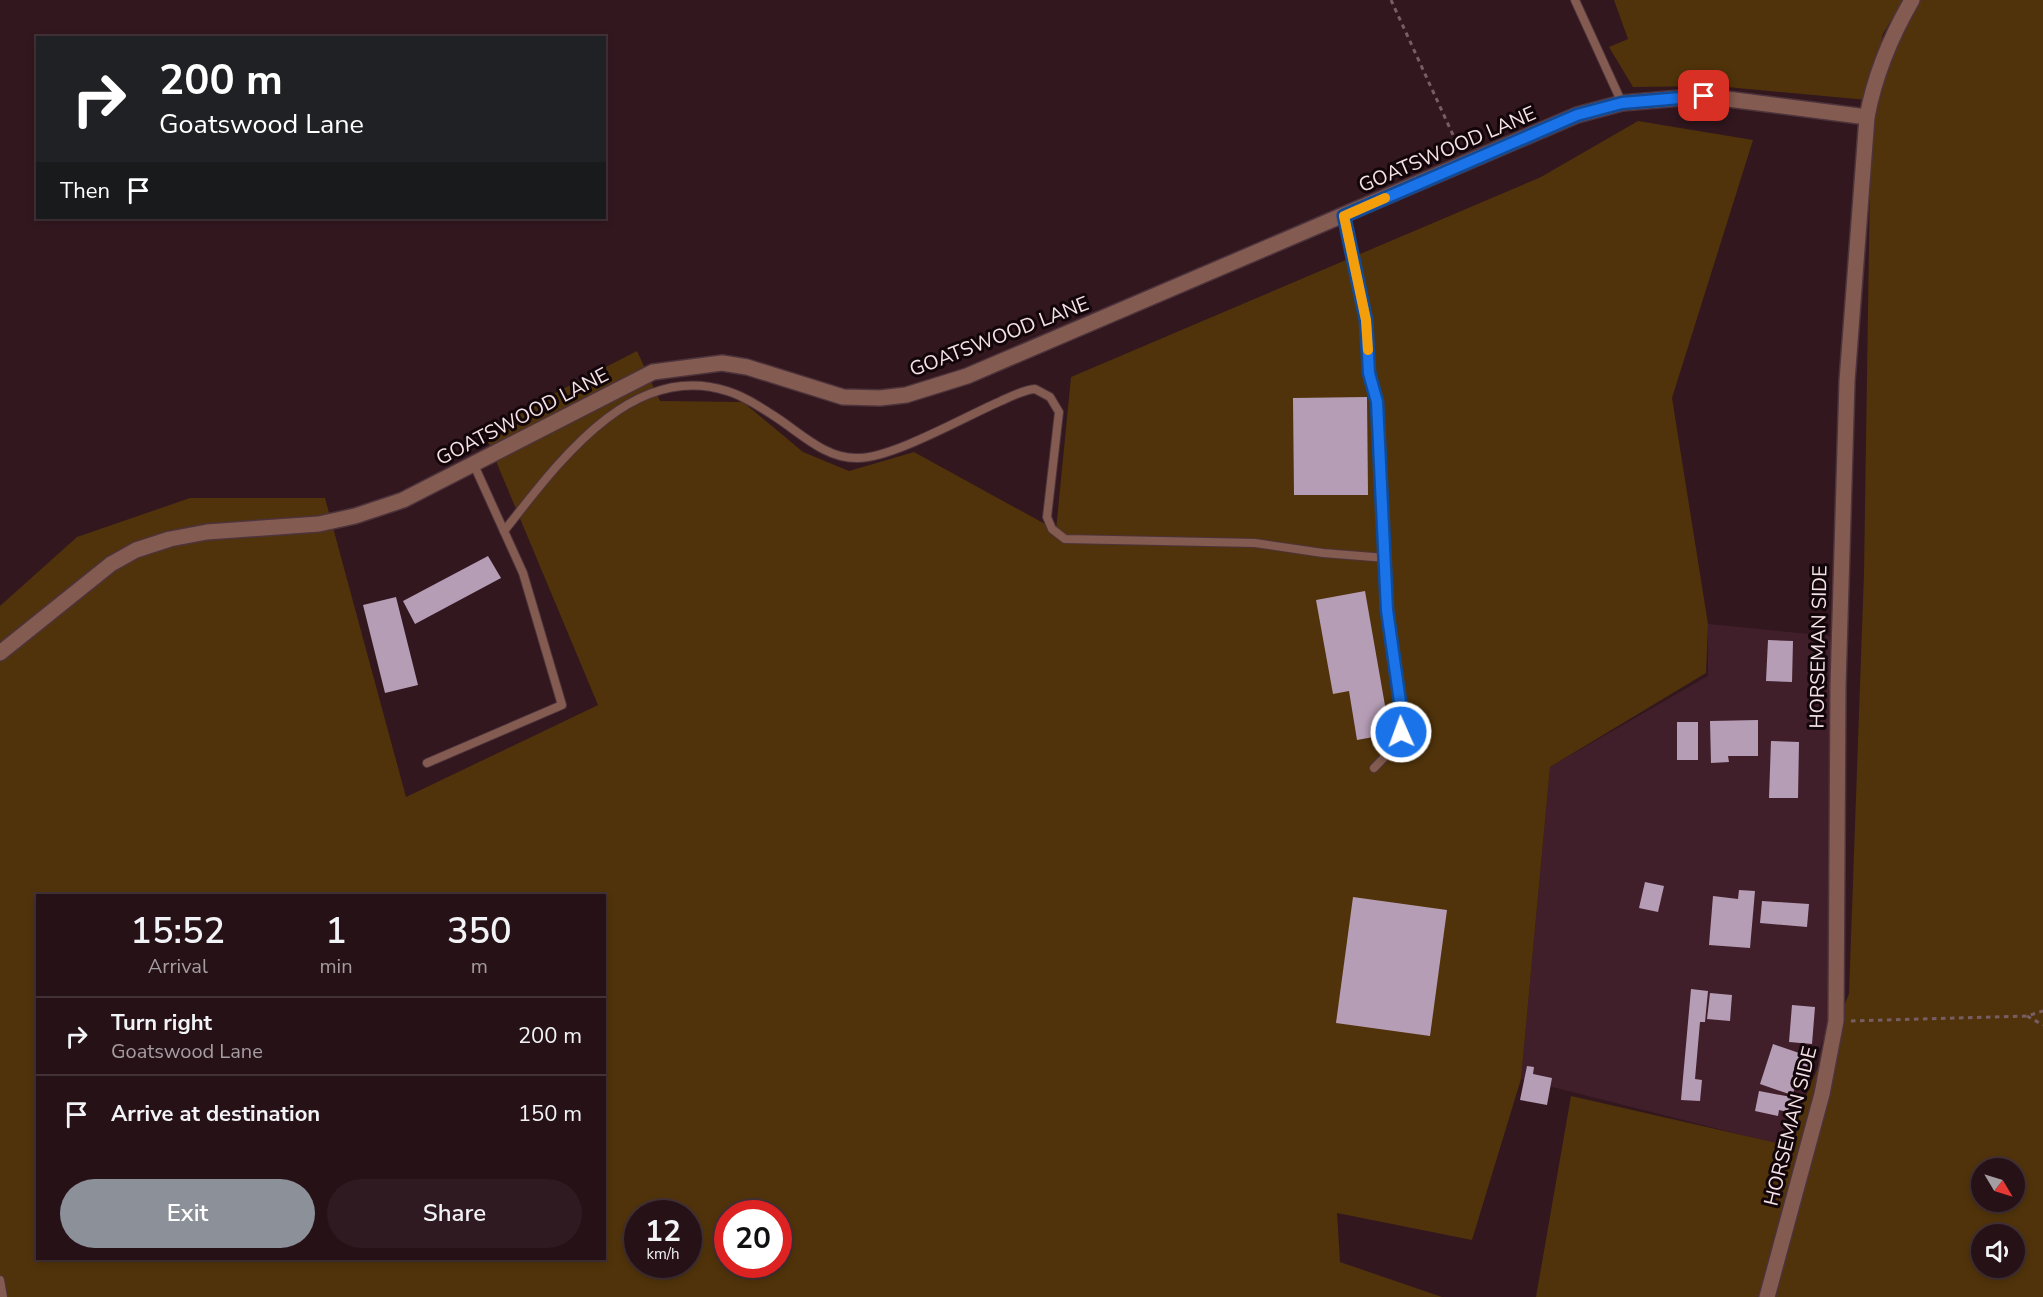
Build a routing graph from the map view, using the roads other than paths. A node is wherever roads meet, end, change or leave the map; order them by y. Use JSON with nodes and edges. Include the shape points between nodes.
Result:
{"nodes":[{"id":1,"x":1575,"y":0,"type":"edge"},
{"id":2,"x":1912,"y":0,"type":"edge"},
{"id":3,"x":1622,"y":103,"type":"junction"},
{"id":4,"x":1867,"y":117,"type":"junction"},
{"id":5,"x":1344,"y":216,"type":"junction"},
{"id":6,"x":474,"y":465,"type":"junction"},
{"id":7,"x":504,"y":531,"type":"junction"},
{"id":8,"x":1386,"y":558,"type":"junction"},
{"id":9,"x":0,"y":653,"type":"edge"},
{"id":10,"x":428,"y":763,"type":"dead end"},
{"id":11,"x":1374,"y":768,"type":"dead end"},
{"id":12,"x":0,"y":1280,"type":"edge"},
{"id":13,"x":3,"y":1297,"type":"edge"},
{"id":14,"x":1767,"y":1297,"type":"edge"}],
"edges":[{"from":1,"to":3,"type":"lane"},
{"from":2,"to":4,"type":"street","name":"HORSEMAN SIDE","via":[[1890,38]]},
{"from":3,"to":4,"type":"street","name":"GOATSWOOD LANE","via":[[1704,96]]},
{"from":3,"to":5,"type":"street","name":"GOATSWOOD LANE","via":[[1577,115]]},
{"from":4,"to":14,"type":"street","name":"HORSEMAN SIDE","via":[[1847,381],[1838,686],[1836,1021],[1822,1094]]},
{"from":5,"to":6,"type":"street","name":"GOATSWOOD LANE","via":[[967,376],[906,395],[843,397],[722,363],[653,372]]},
{"from":5,"to":8,"type":"lane","via":[[1366,320],[1369,373],[1377,402]]},
{"from":6,"to":7,"type":"lane"},
{"from":6,"to":9,"type":"street","name":"GOATSWOOD LANE","via":[[403,500],[355,516],[319,524],[207,532],[136,550],[111,564]]},
{"from":7,"to":8,"type":"lane","via":[[564,457],[590,432],[636,401],[672,388],[690,385],[728,391],[757,405],[822,449],[856,458],[894,448],[1035,389],[1050,397],[1059,412],[1047,517],[1052,529],[1065,539],[1255,543],[1323,554]]},
{"from":7,"to":10,"type":"lane","via":[[523,573],[562,705]]},
{"from":8,"to":11,"type":"lane","via":[[1387,610],[1402,716],[1397,744]]},
{"from":12,"to":13,"type":"lane"}]}
